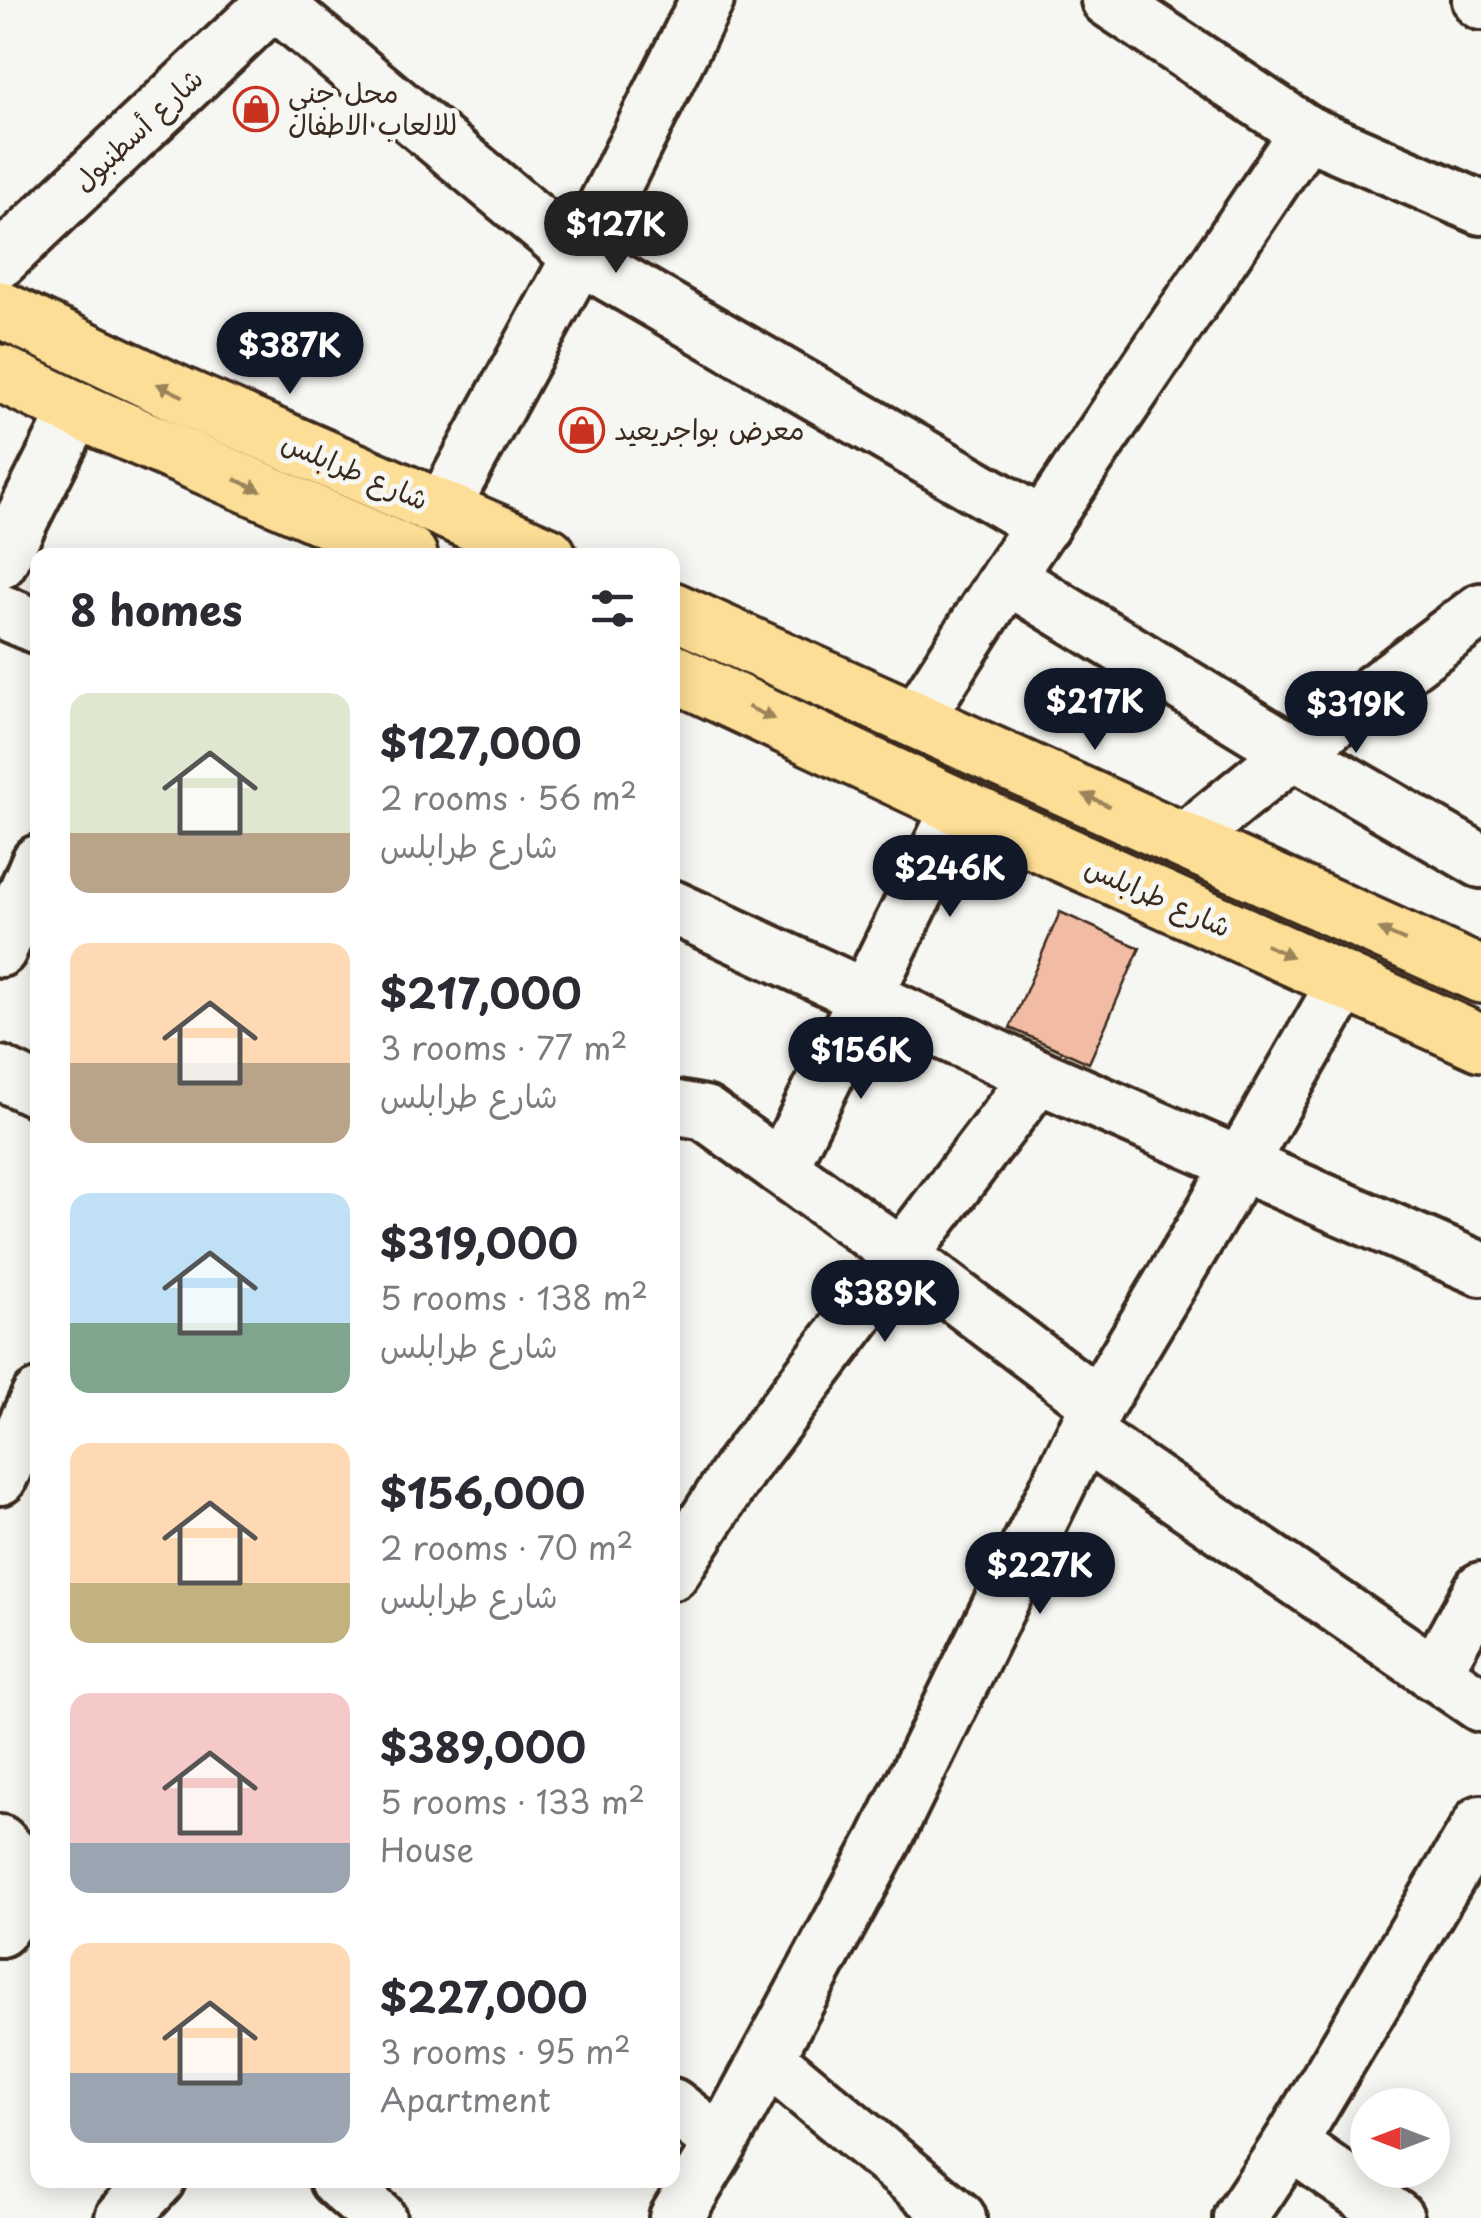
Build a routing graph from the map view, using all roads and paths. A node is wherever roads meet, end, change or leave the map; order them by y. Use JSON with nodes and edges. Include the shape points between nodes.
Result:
{"nodes":[{"id":1,"x":707,"y":0,"type":"edge"},
{"id":2,"x":1108,"y":0,"type":"edge"},
{"id":3,"x":275,"y":1,"type":"edge"},
{"id":4,"x":1306,"y":132,"type":"junction"},
{"id":5,"x":1481,"y":208,"type":"edge"},
{"id":6,"x":579,"y":256,"type":"junction"},
{"id":7,"x":0,"y":261,"type":"edge"},
{"id":8,"x":0,"y":309,"type":"edge"},
{"id":9,"x":0,"y":372,"type":"edge"},
{"id":10,"x":77,"y":410,"type":"junction"},
{"id":11,"x":442,"y":508,"type":"junction"},
{"id":12,"x":1042,"y":525,"type":"junction"},
{"id":13,"x":393,"y":548,"type":"edge"},
{"id":14,"x":532,"y":548,"type":"edge"},
{"id":15,"x":0,"y":562,"type":"edge"},
{"id":16,"x":1007,"y":577,"type":"junction"},
{"id":17,"x":1481,"y":610,"type":"edge"},
{"id":18,"x":0,"y":611,"type":"edge"},
{"id":19,"x":680,"y":614,"type":"edge"},
{"id":20,"x":30,"y":624,"type":"edge"},
{"id":21,"x":680,"y":676,"type":"edge"},
{"id":22,"x":917,"y":718,"type":"junction"},
{"id":23,"x":1293,"y":752,"type":"junction"},
{"id":24,"x":959,"y":807,"type":"junction"},
{"id":25,"x":1184,"y":840,"type":"junction"},
{"id":26,"x":1481,"y":861,"type":"edge"},
{"id":27,"x":30,"y":881,"type":"edge"},
{"id":28,"x":680,"y":911,"type":"edge"},
{"id":29,"x":0,"y":950,"type":"edge"},
{"id":30,"x":1481,"y":975,"type":"edge"},
{"id":31,"x":1345,"y":981,"type":"junction"},
{"id":32,"x":867,"y":998,"type":"junction"},
{"id":33,"x":1481,"y":1043,"type":"edge"},
{"id":34,"x":0,"y":1073,"type":"edge"},
{"id":35,"x":1038,"y":1076,"type":"junction"},
{"id":36,"x":30,"y":1087,"type":"edge"},
{"id":37,"x":680,"y":1108,"type":"edge"},
{"id":38,"x":1239,"y":1166,"type":"junction"},
{"id":39,"x":781,"y":1168,"type":"junction"},
{"id":40,"x":902,"y":1255,"type":"junction"},
{"id":41,"x":1481,"y":1269,"type":"edge"},
{"id":42,"x":30,"y":1414,"type":"edge"},
{"id":43,"x":1091,"y":1419,"type":"junction"},
{"id":44,"x":0,"y":1478,"type":"edge"},
{"id":45,"x":680,"y":1561,"type":"edge"},
{"id":46,"x":1479,"y":1602,"type":"edge"},
{"id":47,"x":1434,"y":1674,"type":"junction"},
{"id":48,"x":1481,"y":1704,"type":"edge"},
{"id":49,"x":1481,"y":1822,"type":"edge"},
{"id":50,"x":27,"y":1869,"type":"edge"},
{"id":51,"x":0,"y":1930,"type":"edge"},
{"id":52,"x":767,"y":2058,"type":"junction"},
{"id":53,"x":680,"y":2110,"type":"edge"},
{"id":54,"x":721,"y":2143,"type":"junction"},
{"id":55,"x":1290,"y":2143,"type":"junction"},
{"id":56,"x":150,"y":2188,"type":"edge"},
{"id":57,"x":345,"y":2188,"type":"edge"},
{"id":58,"x":122,"y":2218,"type":"edge"},
{"id":59,"x":379,"y":2218,"type":"edge"},
{"id":60,"x":676,"y":2218,"type":"edge"},
{"id":61,"x":958,"y":2218,"type":"edge"},
{"id":62,"x":1240,"y":2218,"type":"edge"},
{"id":63,"x":1397,"y":2218,"type":"edge"}],
"edges":[{"from":1,"to":6,"type":"street"},
{"from":2,"to":4,"type":"street"},
{"from":3,"to":6,"type":"street"},
{"from":3,"to":7,"type":"street","name":"شارع أسطنبول"},
{"from":4,"to":5,"type":"street"},
{"from":4,"to":12,"type":"street"},
{"from":6,"to":11,"type":"street"},
{"from":6,"to":12,"type":"street"},
{"from":11,"to":8,"type":"main road","name":"شارع طرابلس","one_way":true},
{"from":9,"to":10,"type":"main road","name":"شارع طرابلس"},
{"from":10,"to":13,"type":"main road","name":"شارع طرابلس","one_way":true},
{"from":10,"to":15,"type":"street"},
{"from":11,"to":14,"type":"main road","name":"شارع طرابلس"},
{"from":12,"to":16,"type":"street"},
{"from":16,"to":22,"type":"street"},
{"from":16,"to":23,"type":"street"},
{"from":17,"to":23,"type":"street"},
{"from":18,"to":20,"type":"street"},
{"from":19,"to":22,"type":"main road"},
{"from":21,"to":24,"type":"main road","name":"شارع طرابلس","one_way":true},
{"from":25,"to":22,"type":"main road","one_way":true},
{"from":23,"to":25,"type":"street"},
{"from":23,"to":26,"type":"street"},
{"from":24,"to":31,"type":"main road","name":"شارع طرابلس","one_way":true},
{"from":24,"to":32,"type":"street"},
{"from":30,"to":25,"type":"main road","one_way":true},
{"from":27,"to":29,"type":"street"},
{"from":28,"to":32,"type":"street"},
{"from":31,"to":33,"type":"main road","name":"شارع طرابلس"},
{"from":31,"to":38,"type":"street"},
{"from":32,"to":35,"type":"street"},
{"from":32,"to":39,"type":"street"},
{"from":34,"to":36,"type":"street"},
{"from":35,"to":38,"type":"street"},
{"from":35,"to":40,"type":"street"},
{"from":37,"to":39,"type":"street","via":[[706,1113]]},
{"from":38,"to":41,"type":"street"},
{"from":38,"to":43,"type":"street"},
{"from":39,"to":40,"type":"street"},
{"from":40,"to":43,"type":"street"},
{"from":40,"to":45,"type":"street","via":[[741,1468]]},
{"from":42,"to":44,"type":"street"},
{"from":43,"to":47,"type":"street"},
{"from":43,"to":52,"type":"street","via":[[884,1841]]},
{"from":46,"to":47,"type":"street"},
{"from":47,"to":48,"type":"street"},
{"from":49,"to":55,"type":"street"},
{"from":50,"to":51,"type":"street"},
{"from":52,"to":54,"type":"street"},
{"from":52,"to":61,"type":"street"},
{"from":53,"to":54,"type":"street"},
{"from":54,"to":60,"type":"street"},
{"from":55,"to":62,"type":"street"},
{"from":55,"to":63,"type":"street"},
{"from":56,"to":58,"type":"street"},
{"from":57,"to":59,"type":"street"}]}
